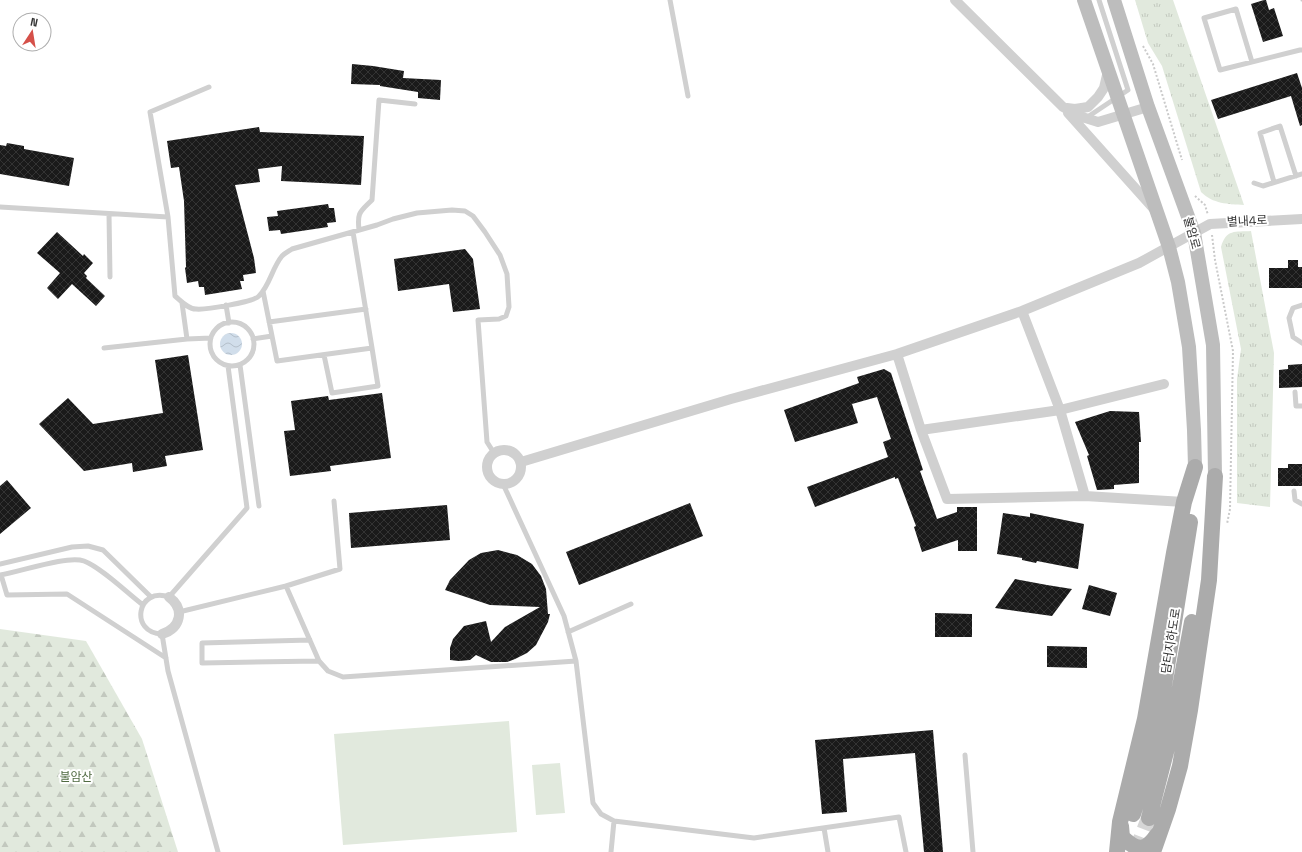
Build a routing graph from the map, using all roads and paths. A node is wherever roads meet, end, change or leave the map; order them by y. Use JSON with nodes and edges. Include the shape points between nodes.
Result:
{"nodes":[{"id":1,"x":670,"y":0,"type":"edge"},
{"id":2,"x":955,"y":0,"type":"edge"},
{"id":3,"x":1084,"y":0,"type":"edge"},
{"id":4,"x":1099,"y":0,"type":"edge"},
{"id":5,"x":1114,"y":0,"type":"edge"},
{"id":6,"x":1143,"y":45,"type":"dead end"},
{"id":7,"x":1302,"y":50,"type":"edge"},
{"id":8,"x":1252,"y":62,"type":"junction"},
{"id":9,"x":1108,"y":70,"type":"junction"},
{"id":10,"x":209,"y":87,"type":"dead end"},
{"id":11,"x":688,"y":96,"type":"dead end"},
{"id":12,"x":1118,"y":97,"type":"junction"},
{"id":13,"x":415,"y":104,"type":"dead end"},
{"id":14,"x":1063,"y":107,"type":"junction"},
{"id":15,"x":1148,"y":107,"type":"junction"},
{"id":16,"x":1124,"y":114,"type":"junction"},
{"id":17,"x":1086,"y":118,"type":"junction"},
{"id":18,"x":1184,"y":166,"type":"dead end"},
{"id":19,"x":1302,"y":174,"type":"edge"},
{"id":20,"x":1296,"y":176,"type":"junction"},
{"id":21,"x":1274,"y":182,"type":"junction"},
{"id":22,"x":1254,"y":183,"type":"dead end"},
{"id":23,"x":1193,"y":195,"type":"dead end"},
{"id":24,"x":0,"y":206,"type":"edge"},
{"id":25,"x":1205,"y":206,"type":"dead end"},
{"id":26,"x":1157,"y":212,"type":"junction"},
{"id":27,"x":109,"y":214,"type":"junction"},
{"id":28,"x":168,"y":217,"type":"junction"},
{"id":29,"x":1302,"y":218,"type":"edge"},
{"id":30,"x":356,"y":231,"type":"junction"},
{"id":31,"x":1194,"y":233,"type":"junction"},
{"id":32,"x":1169,"y":247,"type":"junction"},
{"id":33,"x":110,"y":277,"type":"dead end"},
{"id":34,"x":264,"y":291,"type":"junction"},
{"id":35,"x":182,"y":303,"type":"junction"},
{"id":36,"x":226,"y":305,"type":"junction"},
{"id":37,"x":1302,"y":305,"type":"edge"},
{"id":38,"x":366,"y":308,"type":"junction"},
{"id":39,"x":1022,"y":311,"type":"junction"},
{"id":40,"x":270,"y":322,"type":"junction"},
{"id":41,"x":229,"y":323,"type":"junction"},
{"id":42,"x":272,"y":336,"type":"junction"},
{"id":43,"x":211,"y":338,"type":"junction"},
{"id":44,"x":187,"y":339,"type":"junction"},
{"id":45,"x":253,"y":339,"type":"junction"},
{"id":46,"x":1302,"y":343,"type":"edge"},
{"id":47,"x":104,"y":348,"type":"dead end"},
{"id":48,"x":372,"y":348,"type":"junction"},
{"id":49,"x":897,"y":354,"type":"junction"},
{"id":50,"x":324,"y":355,"type":"junction"},
{"id":51,"x":240,"y":365,"type":"junction"},
{"id":52,"x":228,"y":366,"type":"junction"},
{"id":53,"x":1164,"y":384,"type":"dead end"},
{"id":54,"x":1295,"y":392,"type":"dead end"},
{"id":55,"x":1302,"y":406,"type":"edge"},
{"id":56,"x":1060,"y":410,"type":"junction"},
{"id":57,"x":921,"y":430,"type":"junction"},
{"id":58,"x":494,"y":453,"type":"junction"},
{"id":59,"x":521,"y":462,"type":"junction"},
{"id":60,"x":1194,"y":467,"type":"junction"},
{"id":61,"x":1215,"y":476,"type":"junction"},
{"id":62,"x":503,"y":484,"type":"junction"},
{"id":63,"x":1294,"y":491,"type":"dead end"},
{"id":64,"x":1086,"y":496,"type":"junction"},
{"id":65,"x":334,"y":501,"type":"dead end"},
{"id":66,"x":1184,"y":502,"type":"junction"},
{"id":67,"x":1302,"y":504,"type":"edge"},
{"id":68,"x":259,"y":506,"type":"dead end"},
{"id":69,"x":0,"y":564,"type":"edge"},
{"id":70,"x":0,"y":575,"type":"edge"},
{"id":71,"x":286,"y":586,"type":"junction"},
{"id":72,"x":151,"y":597,"type":"junction"},
{"id":73,"x":169,"y":597,"type":"junction"},
{"id":74,"x":631,"y":604,"type":"dead end"},
{"id":75,"x":143,"y":605,"type":"junction"},
{"id":76,"x":179,"y":612,"type":"junction"},
{"id":77,"x":568,"y":632,"type":"junction"},
{"id":78,"x":162,"y":634,"type":"junction"},
{"id":79,"x":310,"y":640,"type":"junction"},
{"id":80,"x":166,"y":658,"type":"junction"},
{"id":81,"x":319,"y":661,"type":"junction"},
{"id":82,"x":576,"y":661,"type":"junction"},
{"id":83,"x":965,"y":755,"type":"dead end"},
{"id":84,"x":1135,"y":813,"type":"junction"},
{"id":85,"x":614,"y":821,"type":"junction"},
{"id":86,"x":1162,"y":827,"type":"junction"},
{"id":87,"x":824,"y":828,"type":"junction"},
{"id":88,"x":1154,"y":851,"type":"edge"},
{"id":89,"x":218,"y":852,"type":"edge"},
{"id":90,"x":611,"y":852,"type":"edge"},
{"id":91,"x":828,"y":852,"type":"edge"},
{"id":92,"x":906,"y":852,"type":"edge"},
{"id":93,"x":973,"y":852,"type":"edge"},
{"id":94,"x":1107,"y":852,"type":"edge"},
{"id":95,"x":1117,"y":852,"type":"edge"}],
"edges":[{"from":1,"to":11,"type":"lane"},
{"from":2,"to":14,"type":"street"},
{"from":3,"to":9,"type":"street"},
{"from":4,"to":12,"type":"lane","via":[[1128,90]]},
{"from":5,"to":15,"type":"street","name":"불암로"},
{"from":6,"to":18,"type":"path","via":[[1153,64]]},
{"from":7,"to":8,"type":"lane"},
{"from":8,"to":8,"type":"lane","via":[[1220,70],[1204,18],[1236,9]]},
{"from":9,"to":12,"type":"street"},
{"from":9,"to":14,"type":"street","via":[[1104,88],[1088,107]]},
{"from":10,"to":28,"type":"lane","via":[[150,112]]},
{"from":12,"to":16,"type":"street"},
{"from":12,"to":17,"type":"lane"},
{"from":13,"to":30,"type":"lane","via":[[379,100],[372,200],[360,213]]},
{"from":14,"to":17,"type":"street"},
{"from":14,"to":26,"type":"street"},
{"from":15,"to":16,"type":"street"},
{"from":15,"to":31,"type":"street","name":"불암로"},
{"from":16,"to":17,"type":"street","via":[[1098,122]]},
{"from":16,"to":26,"type":"street"},
{"from":19,"to":20,"type":"lane"},
{"from":20,"to":21,"type":"lane"},
{"from":20,"to":21,"type":"lane","via":[[1280,126],[1260,133]]},
{"from":21,"to":22,"type":"lane","via":[[1263,186]]},
{"from":23,"to":25,"type":"path"},
{"from":24,"to":27,"type":"lane"},
{"from":26,"to":32,"type":"street"},
{"from":27,"to":28,"type":"lane"},
{"from":27,"to":33,"type":"lane"},
{"from":28,"to":35,"type":"lane","via":[[175,296]]},
{"from":29,"to":31,"type":"street","name":"별내4로","via":[[1210,224]]},
{"from":30,"to":34,"type":"lane","via":[[292,249],[275,266]]},
{"from":30,"to":38,"type":"lane"},
{"from":30,"to":58,"type":"lane","via":[[417,213],[452,210],[473,216],[500,254],[507,274],[509,307],[506,316],[478,320],[487,442]]},
{"from":31,"to":32,"type":"street","name":"별내4로"},
{"from":31,"to":61,"type":"street","name":"불암로","via":[[1213,345]]},
{"from":32,"to":39,"type":"street","name":"별내4로","via":[[1139,263]]},
{"from":32,"to":60,"type":"street","via":[[1190,347]]},
{"from":34,"to":36,"type":"lane","via":[[258,298]]},
{"from":34,"to":40,"type":"lane"},
{"from":35,"to":36,"type":"lane","via":[[195,309]]},
{"from":35,"to":44,"type":"lane"},
{"from":36,"to":41,"type":"lane"},
{"from":37,"to":46,"type":"lane","via":[[1293,308],[1289,318],[1293,337]]},
{"from":38,"to":40,"type":"lane"},
{"from":38,"to":48,"type":"lane"},
{"from":39,"to":49,"type":"street","name":"별내4로"},
{"from":39,"to":56,"type":"street"},
{"from":40,"to":42,"type":"lane"},
{"from":41,"to":43,"type":"lane","via":[[213,332]]},
{"from":41,"to":45,"type":"lane","via":[[241,325],[251,333]]},
{"from":42,"to":45,"type":"lane"},
{"from":42,"to":50,"type":"lane","via":[[277,361]]},
{"from":43,"to":44,"type":"lane"},
{"from":43,"to":52,"type":"lane","via":[[213,356]]},
{"from":44,"to":47,"type":"lane"},
{"from":45,"to":51,"type":"lane","via":[[250,357]]},
{"from":48,"to":50,"type":"lane"},
{"from":48,"to":50,"type":"lane","via":[[378,386],[332,393]]},
{"from":49,"to":57,"type":"street"},
{"from":49,"to":59,"type":"street","name":"별내4로","via":[[731,399]]},
{"from":51,"to":52,"type":"lane"},
{"from":51,"to":68,"type":"lane"},
{"from":52,"to":73,"type":"lane","via":[[247,508]]},
{"from":53,"to":56,"type":"street"},
{"from":54,"to":55,"type":"lane","via":[[1296,406]]},
{"from":56,"to":57,"type":"street"},
{"from":56,"to":64,"type":"street"},
{"from":57,"to":64,"type":"street","via":[[946,499]]},
{"from":58,"to":59,"type":"street","via":[[510,451]]},
{"from":58,"to":62,"type":"street","via":[[488,461],[487,472],[493,481]]},
{"from":59,"to":62,"type":"street","via":[[518,478],[514,482]]},
{"from":60,"to":66,"type":"main road"},
{"from":60,"to":84,"type":"main road","name":"담터지하도로","via":[[1191,515],[1158,723]]},
{"from":61,"to":84,"type":"main road","name":"담터지하도로","via":[[1175,717],[1159,782]]},
{"from":61,"to":86,"type":"main road","via":[[1209,580],[1197,660],[1180,766]]},
{"from":62,"to":77,"type":"lane","via":[[564,616]]},
{"from":63,"to":67,"type":"lane","via":[[1295,500]]},
{"from":64,"to":66,"type":"street"},
{"from":65,"to":71,"type":"lane","via":[[340,569]]},
{"from":66,"to":84,"type":"main road","via":[[1145,719]]},
{"from":69,"to":72,"type":"lane","via":[[72,547],[88,546],[103,550]]},
{"from":70,"to":75,"type":"lane","via":[[67,560],[82,560],[94,566]]},
{"from":70,"to":80,"type":"lane","via":[[7,595],[67,594]]},
{"from":71,"to":76,"type":"lane"},
{"from":71,"to":79,"type":"lane"},
{"from":72,"to":73,"type":"lane"},
{"from":72,"to":75,"type":"lane"},
{"from":73,"to":76,"type":"street"},
{"from":74,"to":77,"type":"lane"},
{"from":75,"to":78,"type":"lane","via":[[140,617],[142,623],[151,632]]},
{"from":76,"to":78,"type":"street","via":[[177,624]]},
{"from":77,"to":82,"type":"lane"},
{"from":78,"to":80,"type":"lane"},
{"from":79,"to":81,"type":"lane"},
{"from":79,"to":81,"type":"lane","via":[[202,643],[202,664]]},
{"from":80,"to":89,"type":"lane"},
{"from":81,"to":82,"type":"lane","via":[[328,672],[343,677]]},
{"from":82,"to":85,"type":"lane","via":[[593,803],[601,814]]},
{"from":83,"to":93,"type":"lane"},
{"from":84,"to":86,"type":"main road","via":[[1121,825],[1122,837],[1132,847],[1144,848],[1151,844]]},
{"from":84,"to":94,"type":"main road"},
{"from":84,"to":95,"type":"main road","via":[[1120,822]]},
{"from":85,"to":87,"type":"lane","via":[[754,838]]},
{"from":85,"to":90,"type":"lane"},
{"from":86,"to":88,"type":"main road"},
{"from":87,"to":91,"type":"lane"},
{"from":87,"to":92,"type":"lane","via":[[899,817]]}]}
